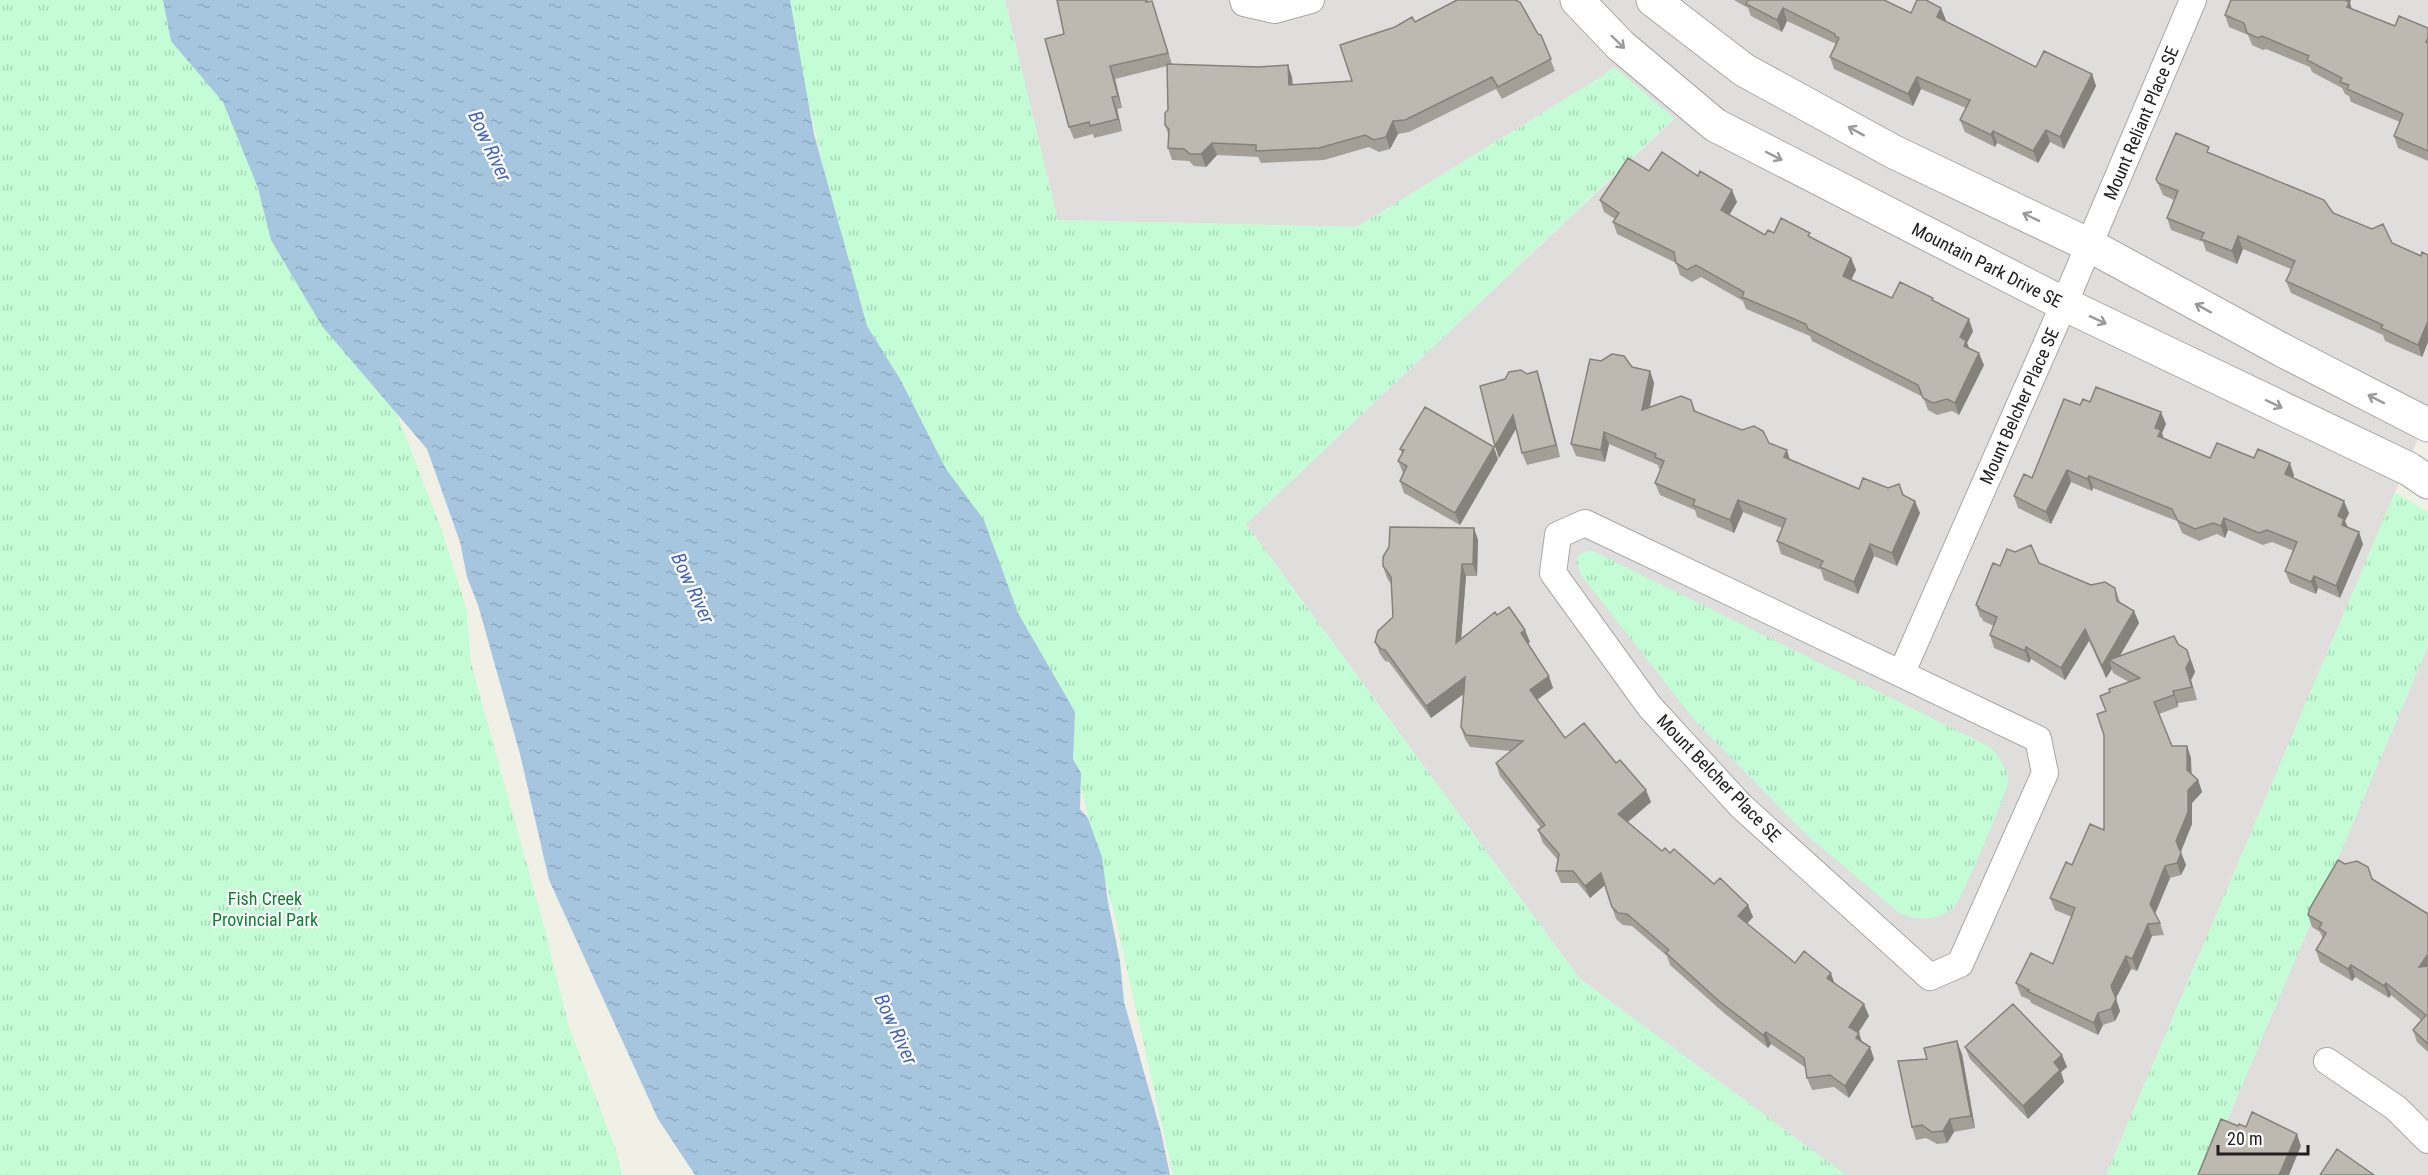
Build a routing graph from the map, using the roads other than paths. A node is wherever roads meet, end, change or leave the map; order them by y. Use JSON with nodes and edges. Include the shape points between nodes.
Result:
{"nodes":[{"id":1,"x":1243,"y":0,"type":"edge"},
{"id":2,"x":1311,"y":0,"type":"edge"},
{"id":3,"x":1577,"y":0,"type":"edge"},
{"id":4,"x":1653,"y":0,"type":"edge"},
{"id":5,"x":2193,"y":0,"type":"edge"},
{"id":6,"x":2089,"y":245,"type":"junction"},
{"id":7,"x":2064,"y":304,"type":"junction"},
{"id":8,"x":2428,"y":425,"type":"edge"},
{"id":9,"x":2428,"y":482,"type":"edge"},
{"id":10,"x":1902,"y":672,"type":"junction"},
{"id":11,"x":2327,"y":1061,"type":"dead end"},
{"id":12,"x":2428,"y":1140,"type":"edge"}],
"edges":[{"from":1,"to":2,"type":"street","via":[[1275,10]]},
{"from":3,"to":7,"type":"street","name":"Mountain Park Drive SE","one_way":true,"via":[[1620,45],[1715,125]]},
{"from":6,"to":4,"type":"street","one_way":true,"via":[[1894,152],[1744,70]]},
{"from":5,"to":6,"type":"street","name":"Mount Reliant Place SE"},
{"from":6,"to":7,"type":"street","name":"Mount Reliant Place SE"},
{"from":8,"to":6,"type":"street","one_way":true},
{"from":7,"to":9,"type":"street","name":"Mountain Park Drive SE","one_way":true,"via":[[2409,469]]},
{"from":7,"to":10,"type":"street","name":"Mount Belcher Place SE"},
{"from":10,"to":10,"type":"street","name":"Mount Belcher Place SE","via":[[1585,523],[1558,535],[1553,573],[1650,707],[1741,806],[1930,977],[1960,964],[2045,773],[2038,739]]},
{"from":11,"to":12,"type":"street","via":[[2397,1108]]}]}
